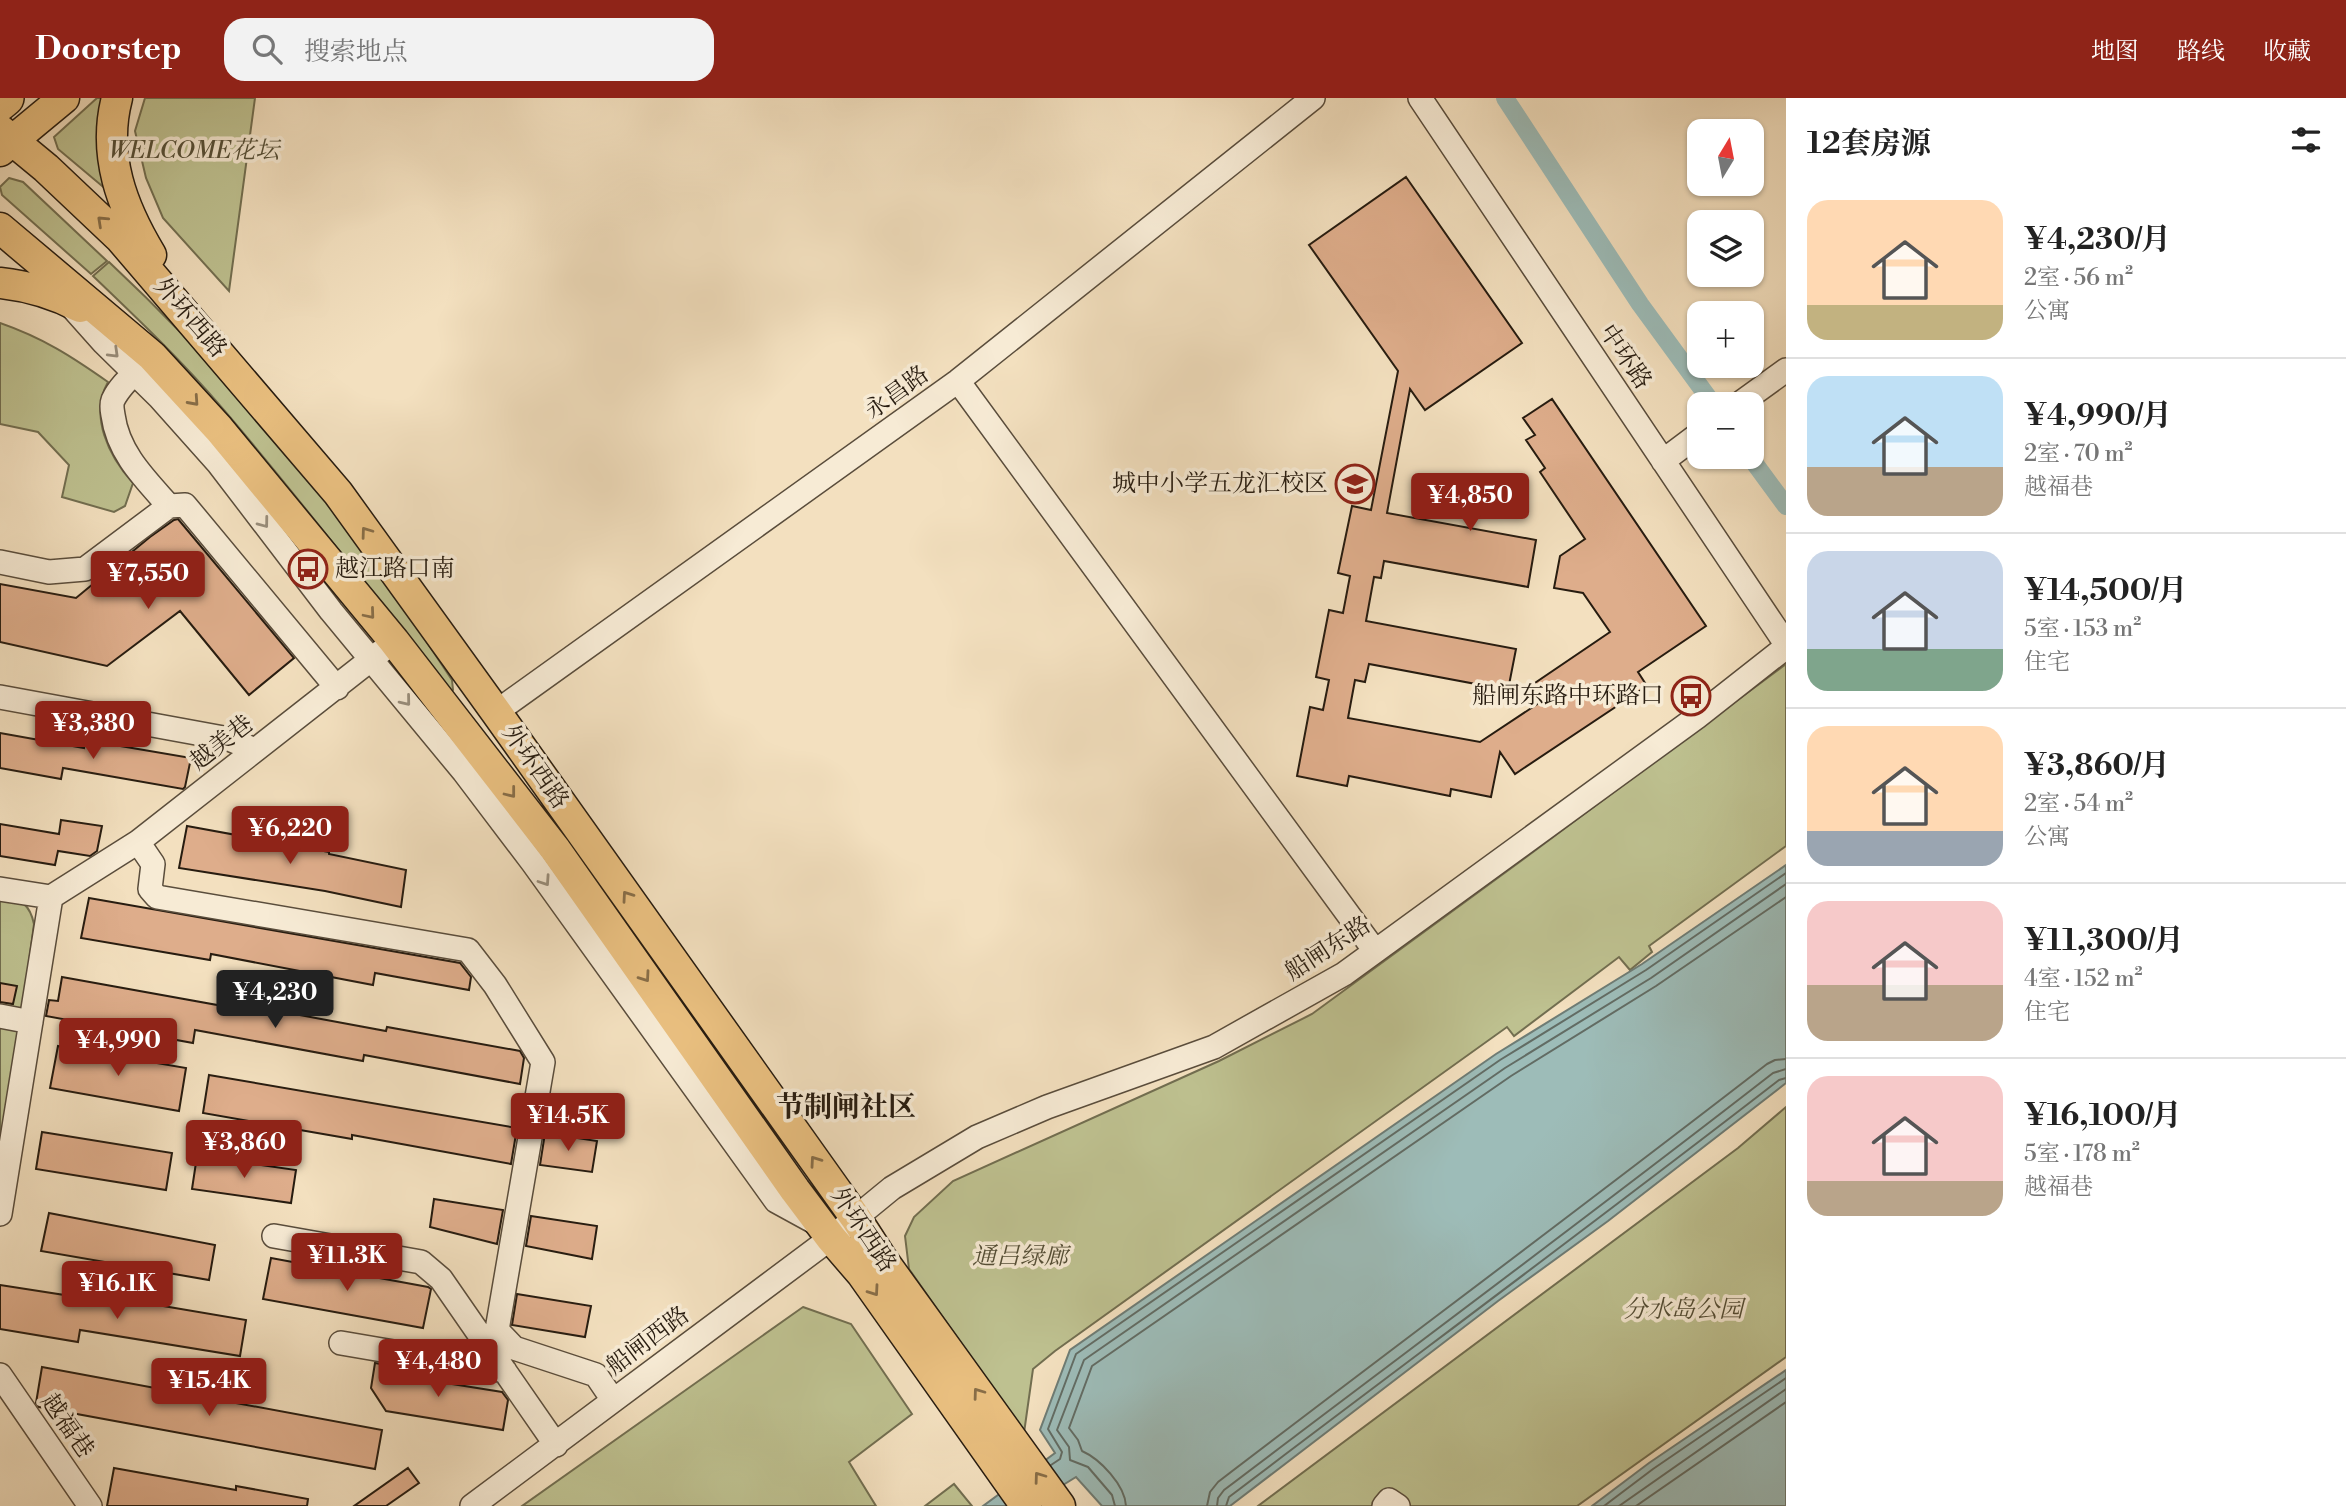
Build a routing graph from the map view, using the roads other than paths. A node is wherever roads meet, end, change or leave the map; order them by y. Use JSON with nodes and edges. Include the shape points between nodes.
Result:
{"nodes":[{"id":1,"x":6,"y":98,"type":"edge"},
{"id":2,"x":64,"y":98,"type":"edge"},
{"id":3,"x":117,"y":98,"type":"edge"},
{"id":4,"x":1313,"y":98,"type":"edge"},
{"id":5,"x":1420,"y":98,"type":"edge"},
{"id":6,"x":0,"y":103,"type":"edge"},
{"id":7,"x":4,"y":141,"type":"edge"},
{"id":8,"x":0,"y":228,"type":"edge"},
{"id":9,"x":40,"y":262,"type":"junction"},
{"id":10,"x":0,"y":283,"type":"edge"},
{"id":11,"x":64,"y":298,"type":"junction"},
{"id":12,"x":181,"y":307,"type":"junction"},
{"id":13,"x":109,"y":321,"type":"junction"},
{"id":14,"x":152,"y":356,"type":"junction"},
{"id":15,"x":1786,"y":370,"type":"edge"},
{"id":16,"x":958,"y":382,"type":"junction"},
{"id":17,"x":1756,"y":392,"type":"edge"},
{"id":18,"x":1687,"y":443,"type":"edge"},
{"id":19,"x":1663,"y":461,"type":"junction"},
{"id":20,"x":169,"y":506,"type":"junction"},
{"id":21,"x":0,"y":562,"type":"edge"},
{"id":22,"x":1786,"y":646,"type":"edge"},
{"id":23,"x":382,"y":650,"type":"junction"},
{"id":24,"x":337,"y":688,"type":"junction"},
{"id":25,"x":0,"y":697,"type":"edge"},
{"id":26,"x":496,"y":712,"type":"junction"},
{"id":27,"x":255,"y":750,"type":"junction"},
{"id":28,"x":138,"y":842,"type":"junction"},
{"id":29,"x":0,"y":889,"type":"edge"},
{"id":30,"x":51,"y":898,"type":"junction"},
{"id":31,"x":1375,"y":951,"type":"junction"},
{"id":32,"x":0,"y":1016,"type":"edge"},
{"id":33,"x":31,"y":1022,"type":"junction"},
{"id":34,"x":0,"y":1214,"type":"edge"},
{"id":35,"x":855,"y":1217,"type":"junction"},
{"id":36,"x":827,"y":1232,"type":"junction"},
{"id":37,"x":274,"y":1237,"type":"dead end"},
{"id":38,"x":341,"y":1343,"type":"dead end"},
{"id":39,"x":505,"y":1371,"type":"junction"},
{"id":40,"x":0,"y":1375,"type":"edge"},
{"id":41,"x":613,"y":1400,"type":"junction"},
{"id":42,"x":556,"y":1445,"type":"junction"},
{"id":43,"x":1007,"y":1456,"type":"junction"},
{"id":44,"x":90,"y":1506,"type":"edge"},
{"id":45,"x":472,"y":1506,"type":"edge"},
{"id":46,"x":1026,"y":1506,"type":"edge"},
{"id":47,"x":1060,"y":1506,"type":"edge"},
{"id":48,"x":1384,"y":1506,"type":"edge"},
{"id":49,"x":1398,"y":1506,"type":"edge"}],
"edges":[{"from":1,"to":6,"type":"highway"},
{"from":2,"to":7,"type":"main road"},
{"from":3,"to":12,"type":"main road","via":[[110,142],[123,202]]},
{"from":4,"to":16,"type":"street","name":"永昌路"},
{"from":5,"to":19,"type":"street","name":"中环路"},
{"from":12,"to":7,"type":"main road","name":"外环西路","one_way":true,"via":[[120,238]]},
{"from":8,"to":9,"type":"main road","name":"外环西路"},
{"from":9,"to":11,"type":"street"},
{"from":9,"to":13,"type":"main road","name":"外环西路"},
{"from":10,"to":11,"type":"main road"},
{"from":11,"to":13,"type":"main road"},
{"from":11,"to":23,"type":"street","one_way":true,"via":[[160,398]]},
{"from":26,"to":12,"type":"main road","name":"外环西路","one_way":true,"via":[[338,493]]},
{"from":13,"to":14,"type":"main road","name":"外环西路"},
{"from":14,"to":20,"type":"street","via":[[112,403],[122,447]]},
{"from":14,"to":23,"type":"main road","name":"外环西路","one_way":true,"via":[[219,429]]},
{"from":15,"to":17,"type":"street"},
{"from":16,"to":26,"type":"street","name":"永昌路"},
{"from":16,"to":31,"type":"street"},
{"from":18,"to":19,"type":"street"},
{"from":19,"to":22,"type":"street","name":"中环路"},
{"from":20,"to":21,"type":"street","via":[[85,569],[49,572]]},
{"from":20,"to":24,"type":"street","via":[[185,505]]},
{"from":22,"to":31,"type":"street","name":"船闸东路","via":[[1697,717]]},
{"from":23,"to":24,"type":"street","name":"越美巷"},
{"from":23,"to":36,"type":"main road","name":"外环西路","one_way":true,"via":[[555,849]]},
{"from":24,"to":27,"type":"street","name":"越美巷"},
{"from":25,"to":27,"type":"street","via":[[229,739]]},
{"from":35,"to":26,"type":"main road","name":"外环西路","one_way":true},
{"from":27,"to":28,"type":"street","name":"越美巷"},
{"from":28,"to":30,"type":"street","name":"越美巷"},
{"from":28,"to":41,"type":"street","via":[[153,864],[150,890],[157,897],[467,950],[495,985],[543,1062],[497,1330],[513,1348],[596,1376]]},
{"from":29,"to":30,"type":"street"},
{"from":30,"to":33,"type":"street"},
{"from":31,"to":35,"type":"street","name":"船闸东路","via":[[1344,974],[1214,1047],[977,1137],[892,1188]]},
{"from":32,"to":33,"type":"street"},
{"from":33,"to":34,"type":"street"},
{"from":35,"to":36,"type":"street","name":"船闸西路"},
{"from":43,"to":35,"type":"main road","name":"外环西路","one_way":true},
{"from":36,"to":41,"type":"street","name":"船闸西路"},
{"from":36,"to":43,"type":"main road","name":"外环西路","one_way":true},
{"from":37,"to":39,"type":"street","via":[[421,1262],[441,1279]]},
{"from":38,"to":39,"type":"street"},
{"from":39,"to":42,"type":"street"},
{"from":40,"to":44,"type":"street","name":"越福巷"},
{"from":41,"to":42,"type":"street","name":"船闸西路"},
{"from":42,"to":45,"type":"street","name":"船闸西路"},
{"from":43,"to":46,"type":"main road"},
{"from":47,"to":43,"type":"main road","one_way":true},
{"from":48,"to":49,"type":"street","via":[[1389,1500]]}]}
